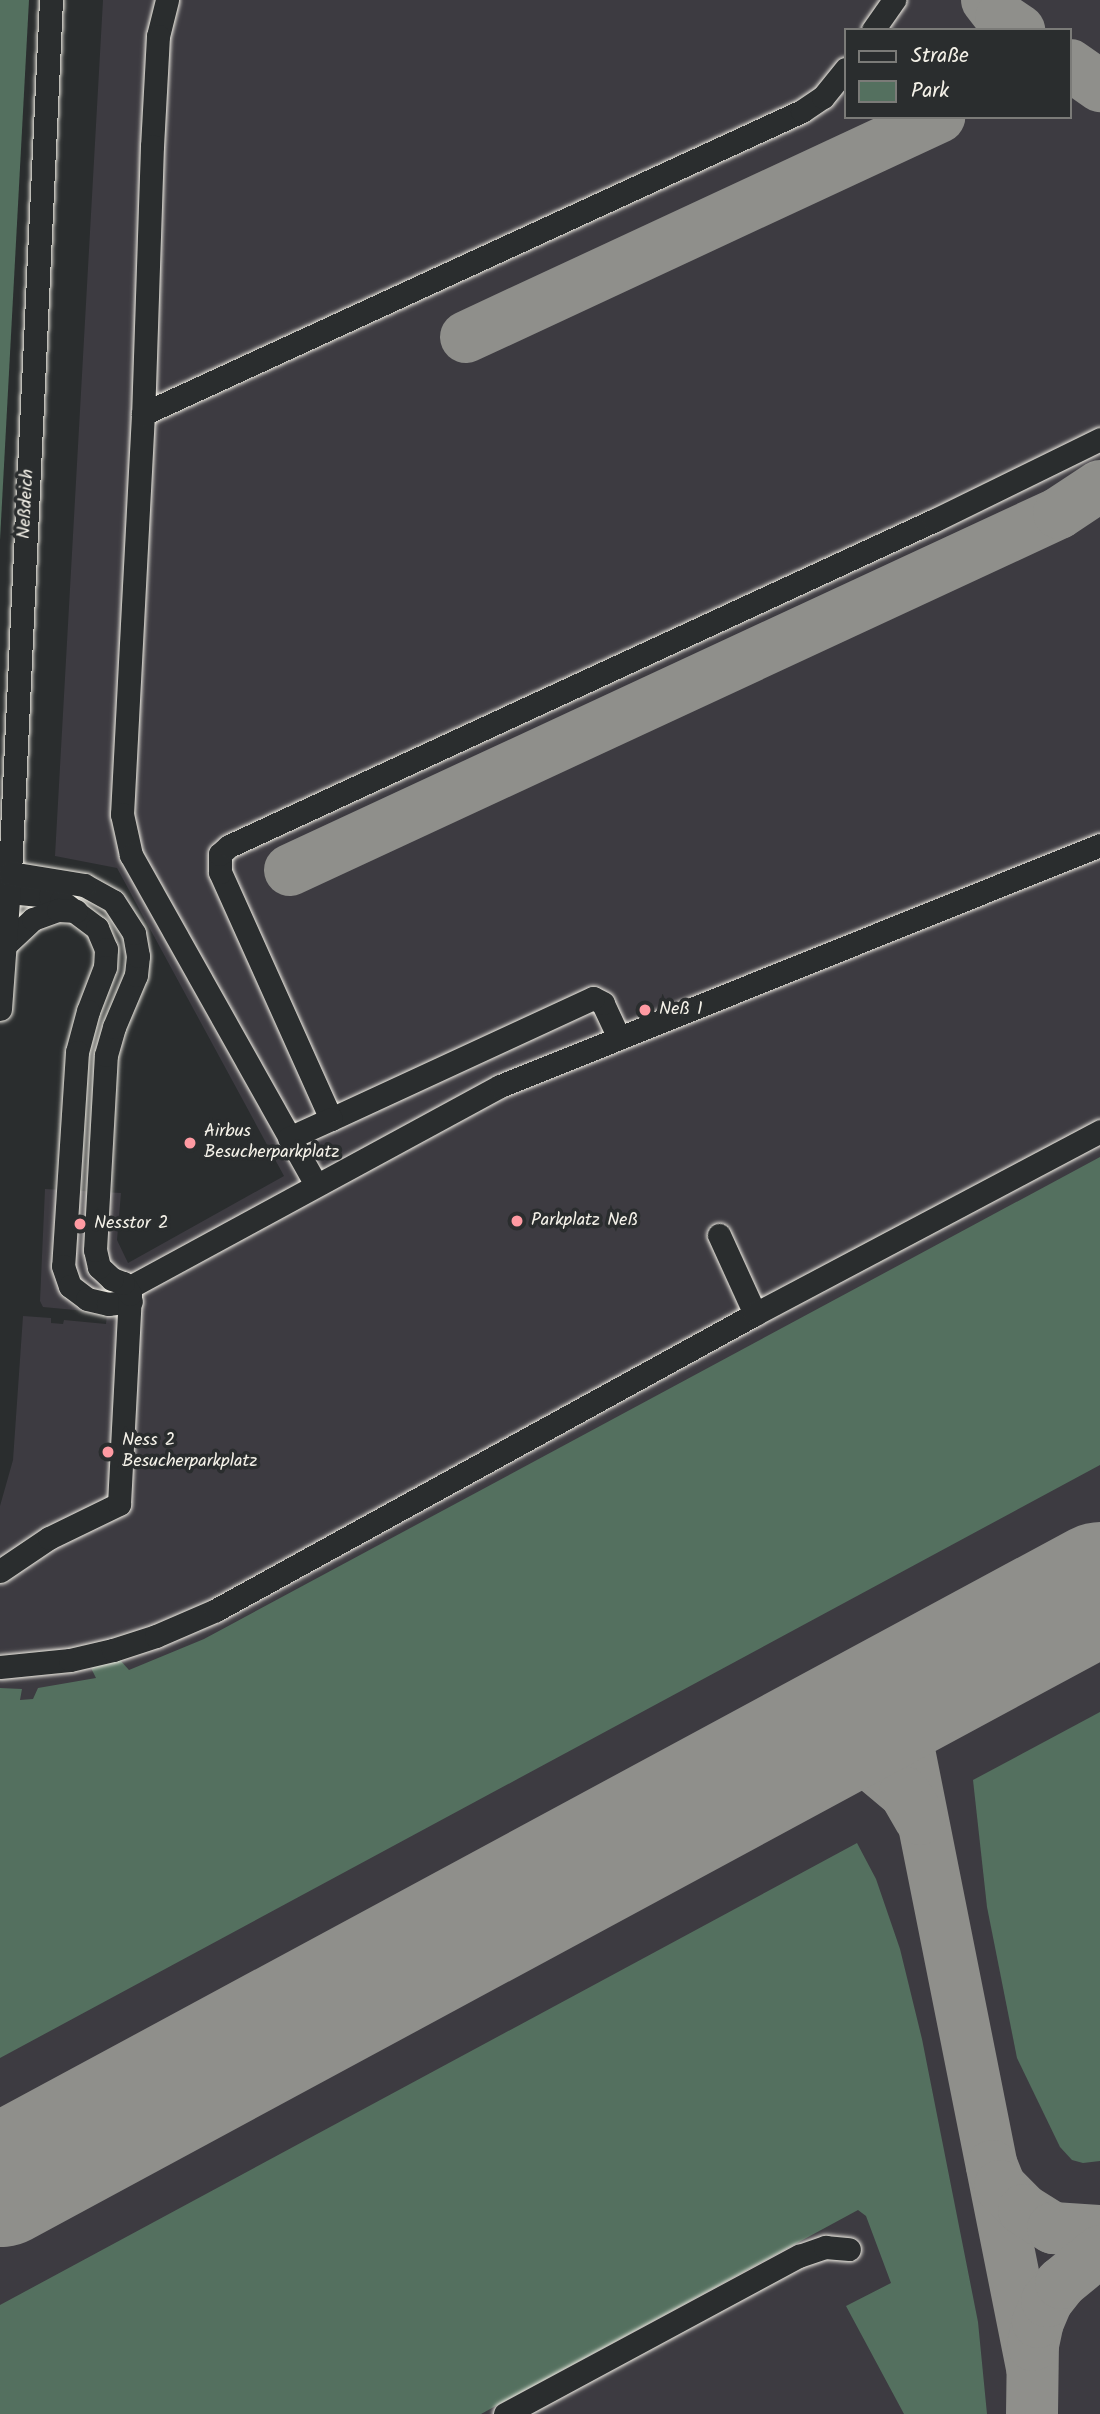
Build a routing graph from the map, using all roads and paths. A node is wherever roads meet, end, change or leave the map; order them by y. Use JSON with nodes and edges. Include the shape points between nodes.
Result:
{"nodes":[{"id":1,"x":51,"y":0,"type":"edge"},
{"id":2,"x":166,"y":0,"type":"edge"},
{"id":3,"x":894,"y":0,"type":"edge"},
{"id":4,"x":874,"y":28,"type":"edge"},
{"id":5,"x":844,"y":71,"type":"edge"},
{"id":6,"x":144,"y":414,"type":"junction"},
{"id":7,"x":1100,"y":439,"type":"edge"},
{"id":8,"x":1100,"y":845,"type":"edge"},
{"id":9,"x":9,"y":883,"type":"junction"},
{"id":10,"x":76,"y":911,"type":"junction"},
{"id":11,"x":5,"y":946,"type":"junction"},
{"id":12,"x":0,"y":1009,"type":"edge"},
{"id":13,"x":619,"y":1038,"type":"junction"},
{"id":14,"x":331,"y":1119,"type":"junction"},
{"id":15,"x":1100,"y":1131,"type":"edge"},
{"id":16,"x":289,"y":1138,"type":"junction"},
{"id":17,"x":316,"y":1185,"type":"junction"},
{"id":18,"x":719,"y":1235,"type":"dead end"},
{"id":19,"x":130,"y":1294,"type":"junction"},
{"id":20,"x":755,"y":1314,"type":"junction"},
{"id":21,"x":0,"y":1571,"type":"edge"},
{"id":22,"x":0,"y":1667,"type":"edge"},
{"id":23,"x":849,"y":2249,"type":"dead end"},
{"id":24,"x":505,"y":2414,"type":"edge"}],
"edges":[{"from":1,"to":9,"type":"street","name":"Neßdeich"},
{"from":2,"to":6,"type":"street","via":[[158,36],[152,146]]},
{"from":3,"to":4,"type":"street"},
{"from":5,"to":6,"type":"street","via":[[823,97],[802,111]]},
{"from":6,"to":16,"type":"street","via":[[123,795],[126,839]]},
{"from":7,"to":14,"type":"street","via":[[224,850],[218,860],[220,872]]},
{"from":8,"to":13,"type":"street"},
{"from":9,"to":10,"type":"street"},
{"from":9,"to":11,"type":"street","name":"Neßdeich"},
{"from":9,"to":19,"type":"street","via":[[84,885],[113,901],[134,933],[136,975],[106,1055],[96,1259],[104,1274]]},
{"from":10,"to":11,"type":"street","via":[[58,910],[33,919]]},
{"from":10,"to":19,"type":"street","via":[[97,928],[107,957],[77,1052],[63,1266],[77,1293],[108,1304]]},
{"from":11,"to":12,"type":"street","name":"Neßdeich"},
{"from":13,"to":14,"type":"street","via":[[603,1003],[593,998]]},
{"from":13,"to":17,"type":"street","via":[[500,1086]]},
{"from":14,"to":16,"type":"street"},
{"from":15,"to":20,"type":"street"},
{"from":16,"to":17,"type":"street"},
{"from":17,"to":19,"type":"street"},
{"from":18,"to":20,"type":"street"},
{"from":19,"to":21,"type":"street","via":[[119,1504],[49,1538]]},
{"from":20,"to":22,"type":"street","via":[[216,1610],[113,1650]]},
{"from":23,"to":24,"type":"street","via":[[825,2247],[799,2256]]}]}
